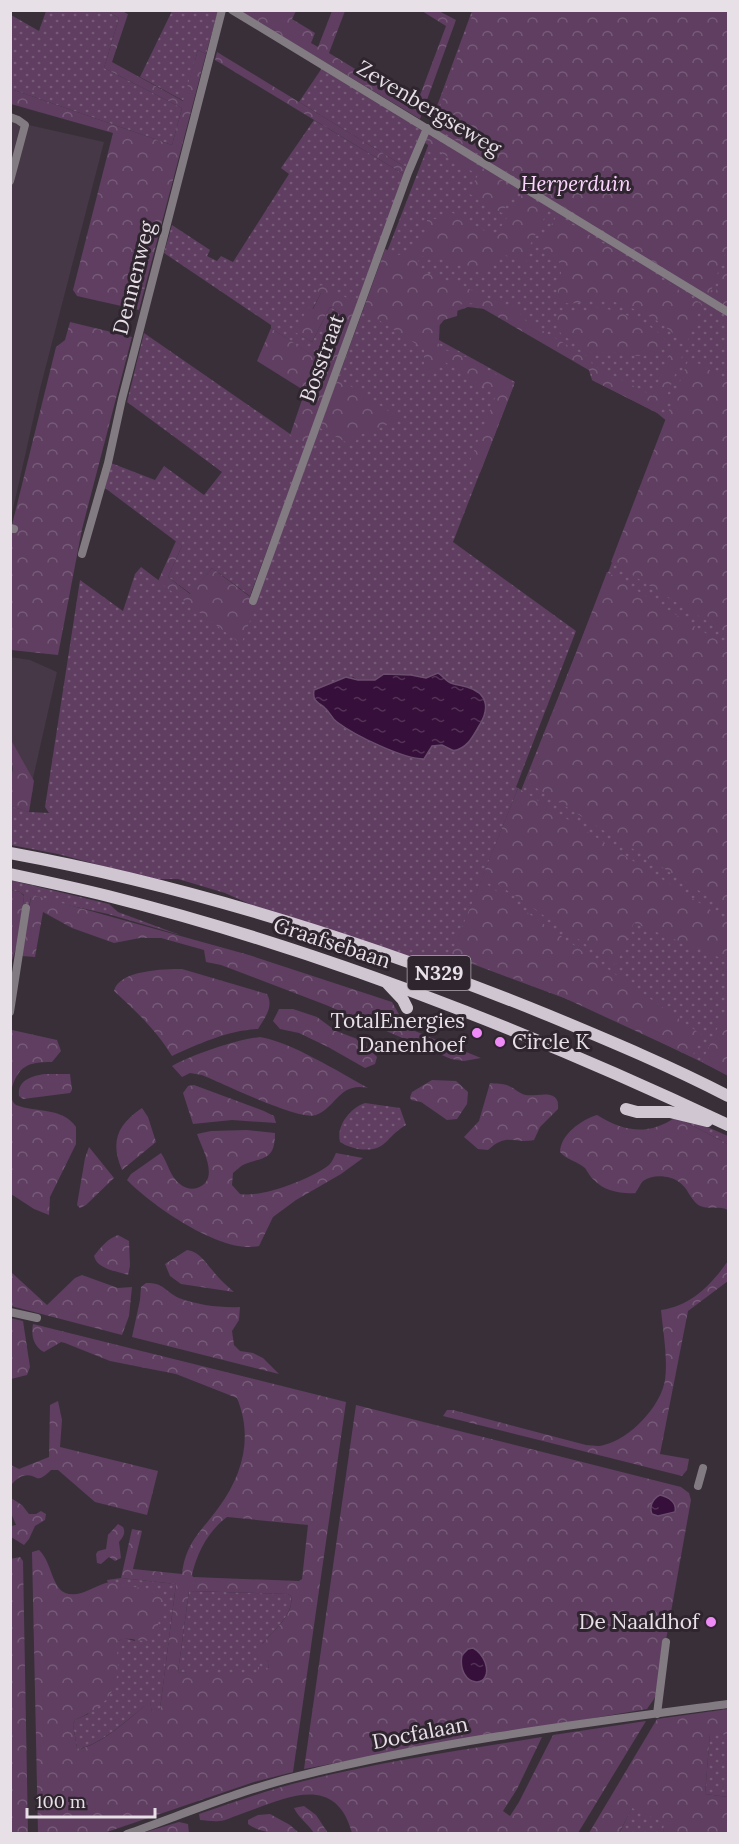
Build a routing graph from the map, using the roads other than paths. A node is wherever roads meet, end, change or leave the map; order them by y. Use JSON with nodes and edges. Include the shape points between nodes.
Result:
{"nodes":[{"id":1,"x":222,"y":10,"type":"edge"},
{"id":2,"x":232,"y":10,"type":"edge"},
{"id":3,"x":10,"y":117,"type":"edge"},
{"id":4,"x":427,"y":128,"type":"junction"},
{"id":5,"x":10,"y":181,"type":"edge"},
{"id":6,"x":729,"y":312,"type":"edge"},
{"id":7,"x":82,"y":554,"type":"dead end"},
{"id":8,"x":253,"y":601,"type":"dead end"},
{"id":9,"x":10,"y":853,"type":"edge"},
{"id":10,"x":10,"y":874,"type":"edge"},
{"id":11,"x":26,"y":908,"type":"dead end"},
{"id":12,"x":384,"y":980,"type":"junction"},
{"id":13,"x":407,"y":1008,"type":"dead end"},
{"id":14,"x":10,"y":1012,"type":"edge"},
{"id":15,"x":729,"y":1096,"type":"edge"},
{"id":16,"x":626,"y":1109,"type":"dead end"},
{"id":17,"x":729,"y":1126,"type":"edge"},
{"id":18,"x":10,"y":1312,"type":"edge"},
{"id":19,"x":37,"y":1318,"type":"dead end"},
{"id":20,"x":703,"y":1468,"type":"dead end"},
{"id":21,"x":698,"y":1486,"type":"dead end"},
{"id":22,"x":666,"y":1642,"type":"dead end"},
{"id":23,"x":729,"y":1704,"type":"edge"},
{"id":24,"x":657,"y":1714,"type":"junction"},
{"id":25,"x":127,"y":1833,"type":"edge"}],
"edges":[{"from":1,"to":7,"type":"street","name":"Dennenweg"},
{"from":2,"to":4,"type":"street","name":"Zevenbergseweg"},
{"from":3,"to":5,"type":"street","via":[[25,125]]},
{"from":4,"to":6,"type":"street","name":"Zevenbergseweg"},
{"from":4,"to":8,"type":"street","name":"Bosstraat"},
{"from":9,"to":15,"type":"main road","name":"Graafsebaan","number":"N329","via":[[191,894],[341,939],[496,994]]},
{"from":10,"to":12,"type":"main road","name":"Graafsebaan","number":"N329","via":[[124,900]]},
{"from":11,"to":14,"type":"street"},
{"from":12,"to":13,"type":"main road"},
{"from":12,"to":17,"type":"main road","name":"Graafsebaan","number":"N329","via":[[546,1043]]},
{"from":16,"to":17,"type":"main road","via":[[670,1112]]},
{"from":18,"to":19,"type":"street"},
{"from":20,"to":21,"type":"street"},
{"from":22,"to":24,"type":"street"},
{"from":23,"to":24,"type":"street","name":"Docfalaan"},
{"from":24,"to":25,"type":"street","name":"Docfalaan","via":[[481,1739],[308,1774]]}]}
